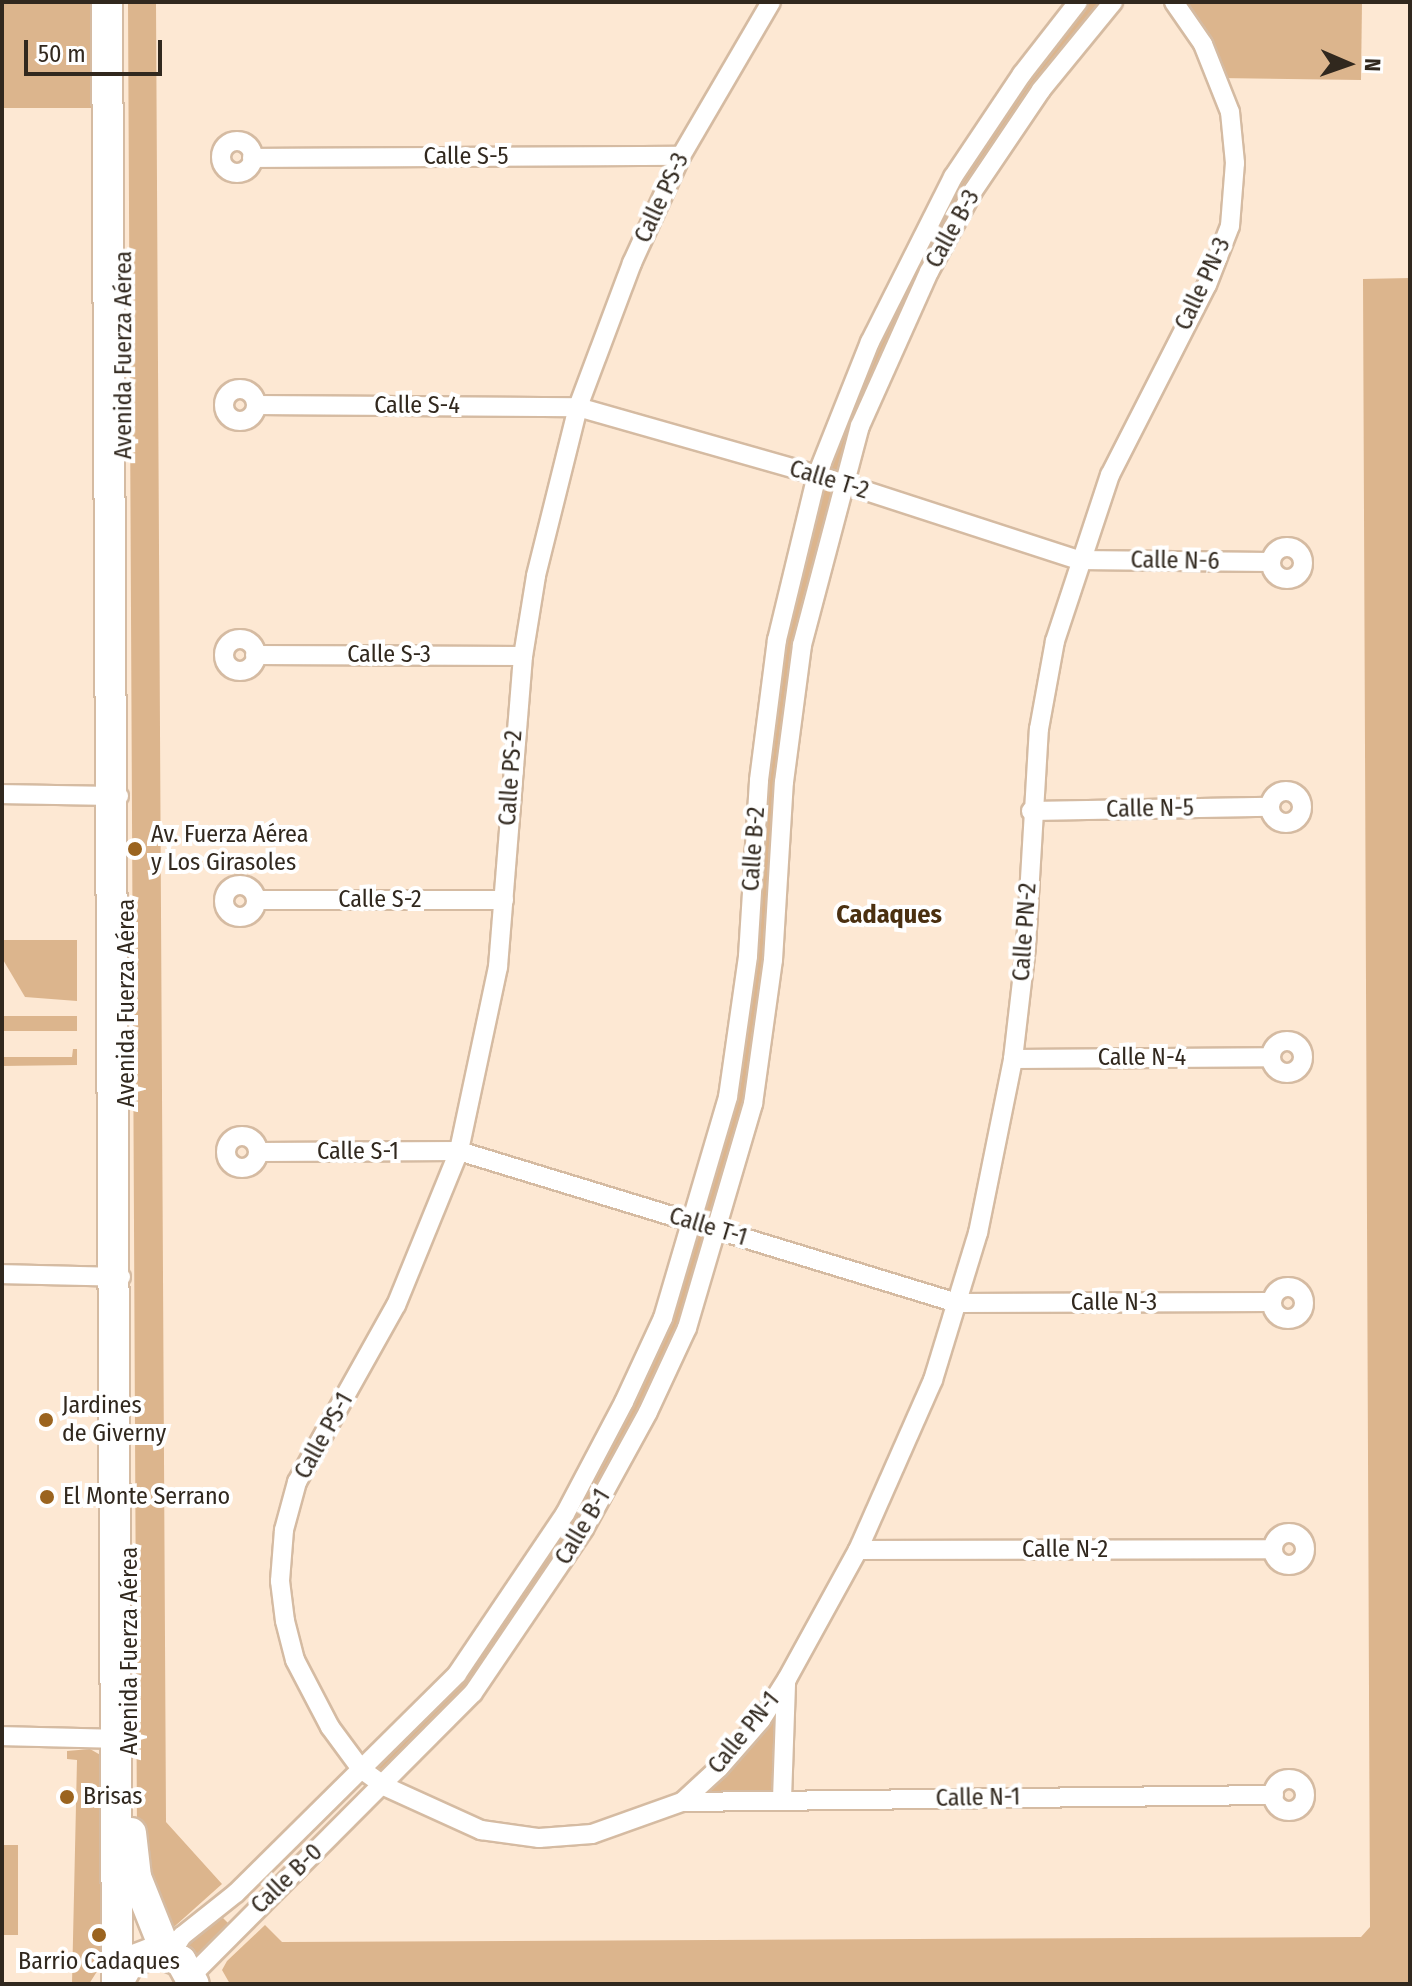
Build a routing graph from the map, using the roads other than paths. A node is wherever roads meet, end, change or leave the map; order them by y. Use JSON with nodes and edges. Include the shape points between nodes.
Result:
{"nodes":[{"id":1,"x":107,"y":2,"type":"edge"},
{"id":2,"x":123,"y":2,"type":"edge"},
{"id":3,"x":770,"y":2,"type":"edge"},
{"id":4,"x":1078,"y":2,"type":"edge"},
{"id":5,"x":1113,"y":2,"type":"edge"},
{"id":6,"x":1174,"y":2,"type":"edge"},
{"id":7,"x":681,"y":156,"type":"junction"},
{"id":8,"x":252,"y":158,"type":"dead end"},
{"id":9,"x":953,"y":177,"type":"junction"},
{"id":10,"x":973,"y":191,"type":"junction"},
{"id":11,"x":256,"y":405,"type":"dead end"},
{"id":12,"x":578,"y":407,"type":"junction"},
{"id":13,"x":817,"y":475,"type":"junction"},
{"id":14,"x":841,"y":484,"type":"junction"},
{"id":15,"x":1078,"y":560,"type":"junction"},
{"id":16,"x":1271,"y":562,"type":"dead end"},
{"id":17,"x":255,"y":655,"type":"dead end"},
{"id":18,"x":523,"y":656,"type":"junction"},
{"id":19,"x":2,"y":794,"type":"edge"},
{"id":20,"x":118,"y":795,"type":"junction"},
{"id":21,"x":1270,"y":807,"type":"dead end"},
{"id":22,"x":1031,"y":811,"type":"junction"},
{"id":23,"x":256,"y":900,"type":"dead end"},
{"id":24,"x":504,"y":900,"type":"junction"},
{"id":25,"x":1271,"y":1057,"type":"dead end"},
{"id":26,"x":1013,"y":1059,"type":"junction"},
{"id":27,"x":459,"y":1151,"type":"junction"},
{"id":28,"x":258,"y":1152,"type":"dead end"},
{"id":29,"x":693,"y":1223,"type":"junction"},
{"id":30,"x":718,"y":1230,"type":"junction"},
{"id":31,"x":2,"y":1274,"type":"edge"},
{"id":32,"x":120,"y":1277,"type":"junction"},
{"id":33,"x":1272,"y":1302,"type":"dead end"},
{"id":34,"x":957,"y":1303,"type":"junction"},
{"id":35,"x":565,"y":1514,"type":"junction"},
{"id":36,"x":584,"y":1529,"type":"junction"},
{"id":37,"x":1273,"y":1549,"type":"dead end"},
{"id":38,"x":858,"y":1550,"type":"junction"},
{"id":39,"x":787,"y":1679,"type":"junction"},
{"id":40,"x":2,"y":1736,"type":"edge"},
{"id":41,"x":122,"y":1739,"type":"junction"},
{"id":42,"x":361,"y":1769,"type":"junction"},
{"id":43,"x":384,"y":1786,"type":"junction"},
{"id":44,"x":1274,"y":1795,"type":"dead end"},
{"id":45,"x":782,"y":1799,"type":"junction"},
{"id":46,"x":682,"y":1802,"type":"junction"},
{"id":47,"x":156,"y":1973,"type":"edge"}],
"edges":[{"from":1,"to":20,"type":"main road","name":"Avenida Fuerza Aérea"},
{"from":2,"to":20,"type":"main road","name":"Avenida Fuerza Aérea"},
{"from":3,"to":7,"type":"street","name":"Calle PS-3"},
{"from":4,"to":9,"type":"street","name":"Calle B-3"},
{"from":5,"to":10,"type":"street","name":"Calle B-3","via":[[1041,90]]},
{"from":6,"to":15,"type":"street","name":"Calle PN-3","via":[[1203,44],[1230,112],[1235,163],[1230,226],[1207,285],[1110,475]]},
{"from":7,"to":8,"type":"street","name":"Calle S-5"},
{"from":7,"to":12,"type":"street","name":"Calle PS-3","via":[[632,263]]},
{"from":9,"to":10,"type":"street"},
{"from":9,"to":13,"type":"street","name":"Calle B-3","via":[[870,342]]},
{"from":10,"to":14,"type":"street","name":"Calle B-3","via":[[892,353]]},
{"from":11,"to":12,"type":"street","name":"Calle S-4"},
{"from":12,"to":13,"type":"street","name":"Calle T-2"},
{"from":12,"to":18,"type":"street","name":"Calle PS-2","via":[[536,576]]},
{"from":13,"to":14,"type":"street","name":"Calle T-2"},
{"from":13,"to":29,"type":"street","name":"Calle B-2","via":[[777,640],[759,780],[748,956],[728,1097]]},
{"from":14,"to":15,"type":"street","name":"Calle T-2"},
{"from":14,"to":30,"type":"street","name":"Calle B-2","via":[[802,645],[784,782],[773,960],[753,1104]]},
{"from":15,"to":16,"type":"street","name":"Calle N-6"},
{"from":15,"to":22,"type":"street","name":"Calle PN-2","via":[[1041,715]]},
{"from":17,"to":18,"type":"street","name":"Calle S-3"},
{"from":18,"to":24,"type":"street","name":"Calle PS-2"},
{"from":19,"to":20,"type":"street"},
{"from":20,"to":32,"type":"main road","name":"Avenida Fuerza Aérea"},
{"from":21,"to":22,"type":"street","name":"Calle N-5"},
{"from":22,"to":26,"type":"street","name":"Calle PN-2","via":[[1026,946]]},
{"from":23,"to":24,"type":"street","name":"Calle S-2"},
{"from":24,"to":27,"type":"street","name":"Calle PS-2","via":[[482,1062]]},
{"from":25,"to":26,"type":"street","name":"Calle N-4"},
{"from":26,"to":34,"type":"street","name":"Calle PN-2","via":[[1000,1138]]},
{"from":27,"to":28,"type":"street","name":"Calle S-1"},
{"from":27,"to":29,"type":"street","name":"Calle T-1"},
{"from":27,"to":42,"type":"street","name":"Calle PS-1","via":[[396,1305],[297,1482],[284,1530],[280,1581],[295,1660],[330,1727]]},
{"from":29,"to":30,"type":"street","name":"Calle T-1"},
{"from":29,"to":35,"type":"street","name":"Calle B-1","via":[[663,1318]]},
{"from":30,"to":34,"type":"street","name":"Calle T-1"},
{"from":30,"to":36,"type":"street","name":"Calle B-1","via":[[687,1328]]},
{"from":31,"to":32,"type":"street"},
{"from":32,"to":41,"type":"main road","name":"Avenida Fuerza Aérea"},
{"from":33,"to":34,"type":"street","name":"Calle N-3"},
{"from":34,"to":38,"type":"street","name":"Calle PN-1","via":[[933,1380]]},
{"from":35,"to":36,"type":"street"},
{"from":35,"to":42,"type":"street","name":"Calle B-1","via":[[457,1674]]},
{"from":36,"to":43,"type":"street","name":"Calle B-1","via":[[473,1693]]},
{"from":37,"to":38,"type":"street","name":"Calle N-2"},
{"from":38,"to":39,"type":"street","name":"Calle PN-1"},
{"from":39,"to":45,"type":"street"},
{"from":39,"to":46,"type":"street","name":"Calle PN-1","via":[[761,1720]]},
{"from":40,"to":41,"type":"street"},
{"from":41,"to":47,"type":"main road","name":"Avenida Fuerza Aérea"},
{"from":41,"to":47,"type":"main road","name":"Avenida Fuerza Aérea","via":[[136,1877]]},
{"from":42,"to":43,"type":"street","name":"Calle PN-1"},
{"from":42,"to":47,"type":"street","name":"Calle B-0","via":[[236,1893],[182,1936]]},
{"from":43,"to":46,"type":"street","name":"Calle PN-1","via":[[481,1830],[539,1838],[592,1834]]},
{"from":43,"to":47,"type":"street","name":"Calle B-0"},
{"from":44,"to":45,"type":"street","name":"Calle N-1"},
{"from":45,"to":46,"type":"street","name":"Calle N-1"}]}
